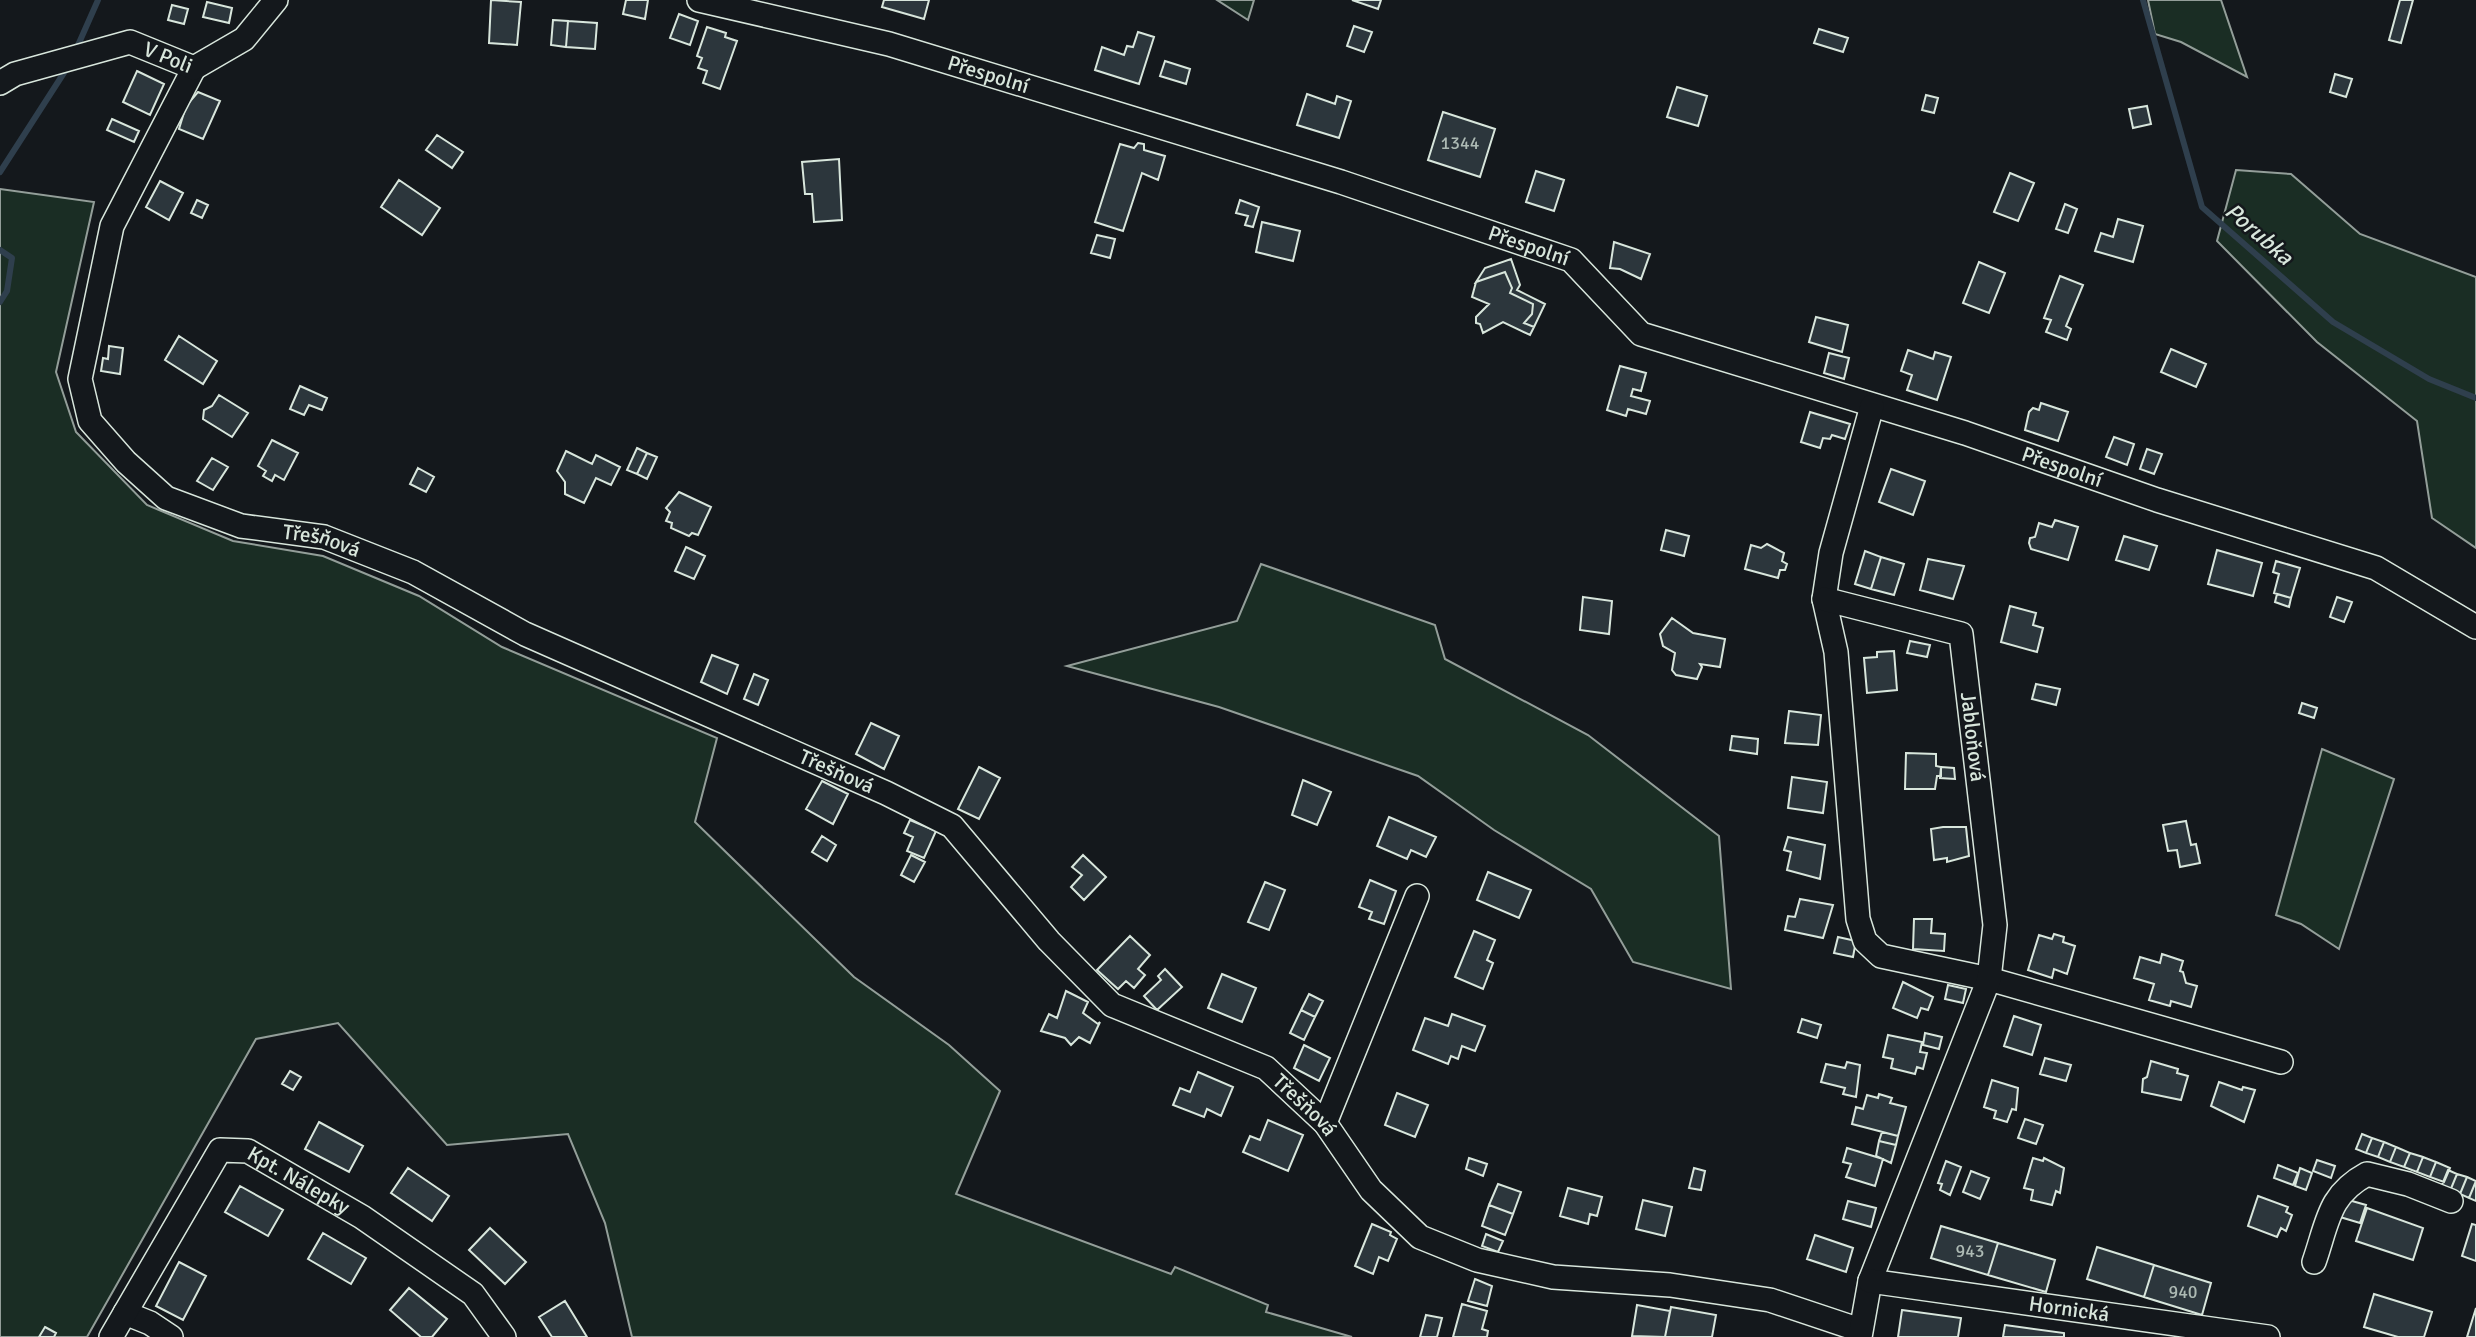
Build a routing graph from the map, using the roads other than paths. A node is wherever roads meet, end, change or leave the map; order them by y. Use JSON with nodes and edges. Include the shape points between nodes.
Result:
{"nodes":[{"id":1,"x":276,"y":0,"type":"edge"},
{"id":2,"x":699,"y":0,"type":"edge"},
{"id":3,"x":194,"y":68,"type":"junction"},
{"id":4,"x":0,"y":83,"type":"edge"},
{"id":5,"x":1872,"y":406,"type":"junction"},
{"id":6,"x":1824,"y":599,"type":"junction"},
{"id":7,"x":2476,"y":627,"type":"edge"},
{"id":8,"x":1417,"y":896,"type":"dead end"},
{"id":9,"x":1989,"y":979,"type":"junction"},
{"id":10,"x":2281,"y":1062,"type":"dead end"},
{"id":11,"x":1325,"y":1123,"type":"junction"},
{"id":12,"x":2451,"y":1201,"type":"dead end"},
{"id":13,"x":2314,"y":1262,"type":"dead end"},
{"id":14,"x":1870,"y":1281,"type":"junction"},
{"id":15,"x":125,"y":1313,"type":"junction"},
{"id":16,"x":1860,"y":1334,"type":"edge"},
{"id":17,"x":111,"y":1337,"type":"edge"},
{"id":18,"x":171,"y":1337,"type":"edge"},
{"id":19,"x":504,"y":1337,"type":"edge"},
{"id":20,"x":2268,"y":1337,"type":"edge"}],
"edges":[{"from":1,"to":3,"type":"street","name":"V Poli","via":[[244,39]]},
{"from":2,"to":5,"type":"street","name":"Přespolní","via":[[888,44],[1301,170],[1571,260],[1641,334]]},
{"from":3,"to":4,"type":"street","name":"V Poli","via":[[130,42],[15,74]]},
{"from":3,"to":11,"type":"street","name":"Třešňová","via":[[112,226],[80,379],[90,421],[126,462],[166,498],[241,526],[324,537],[414,572],[524,634],[952,826],[1049,941],[1112,1004],[1266,1069]]},
{"from":5,"to":6,"type":"street","via":[[1831,553]]},
{"from":5,"to":7,"type":"street","name":"Přespolní","via":[[2376,568]]},
{"from":6,"to":9,"type":"street","via":[[1836,652],[1858,919],[1865,941],[1881,956]]},
{"from":6,"to":9,"type":"street","name":"Jabloňová","via":[[1961,634],[1995,925]]},
{"from":8,"to":11,"type":"street"},
{"from":9,"to":10,"type":"street"},
{"from":9,"to":14,"type":"street","name":"Jabloňová"},
{"from":11,"to":16,"type":"street","name":"Třešňová","via":[[1371,1190],[1420,1237],[1477,1259],[1553,1277],[1670,1285],[1770,1300]]},
{"from":12,"to":13,"type":"street","via":[[2367,1174],[2346,1186],[2335,1200]]},
{"from":14,"to":16,"type":"street","name":"Jabloňová"},
{"from":14,"to":20,"type":"street","name":"Hornická"},
{"from":15,"to":17,"type":"street","name":"Kpt. Nálepky"},
{"from":15,"to":18,"type":"street"},
{"from":15,"to":19,"type":"street","name":"Kpt. Nálepky","via":[[220,1150],[248,1151],[362,1217],[473,1294]]}]}
